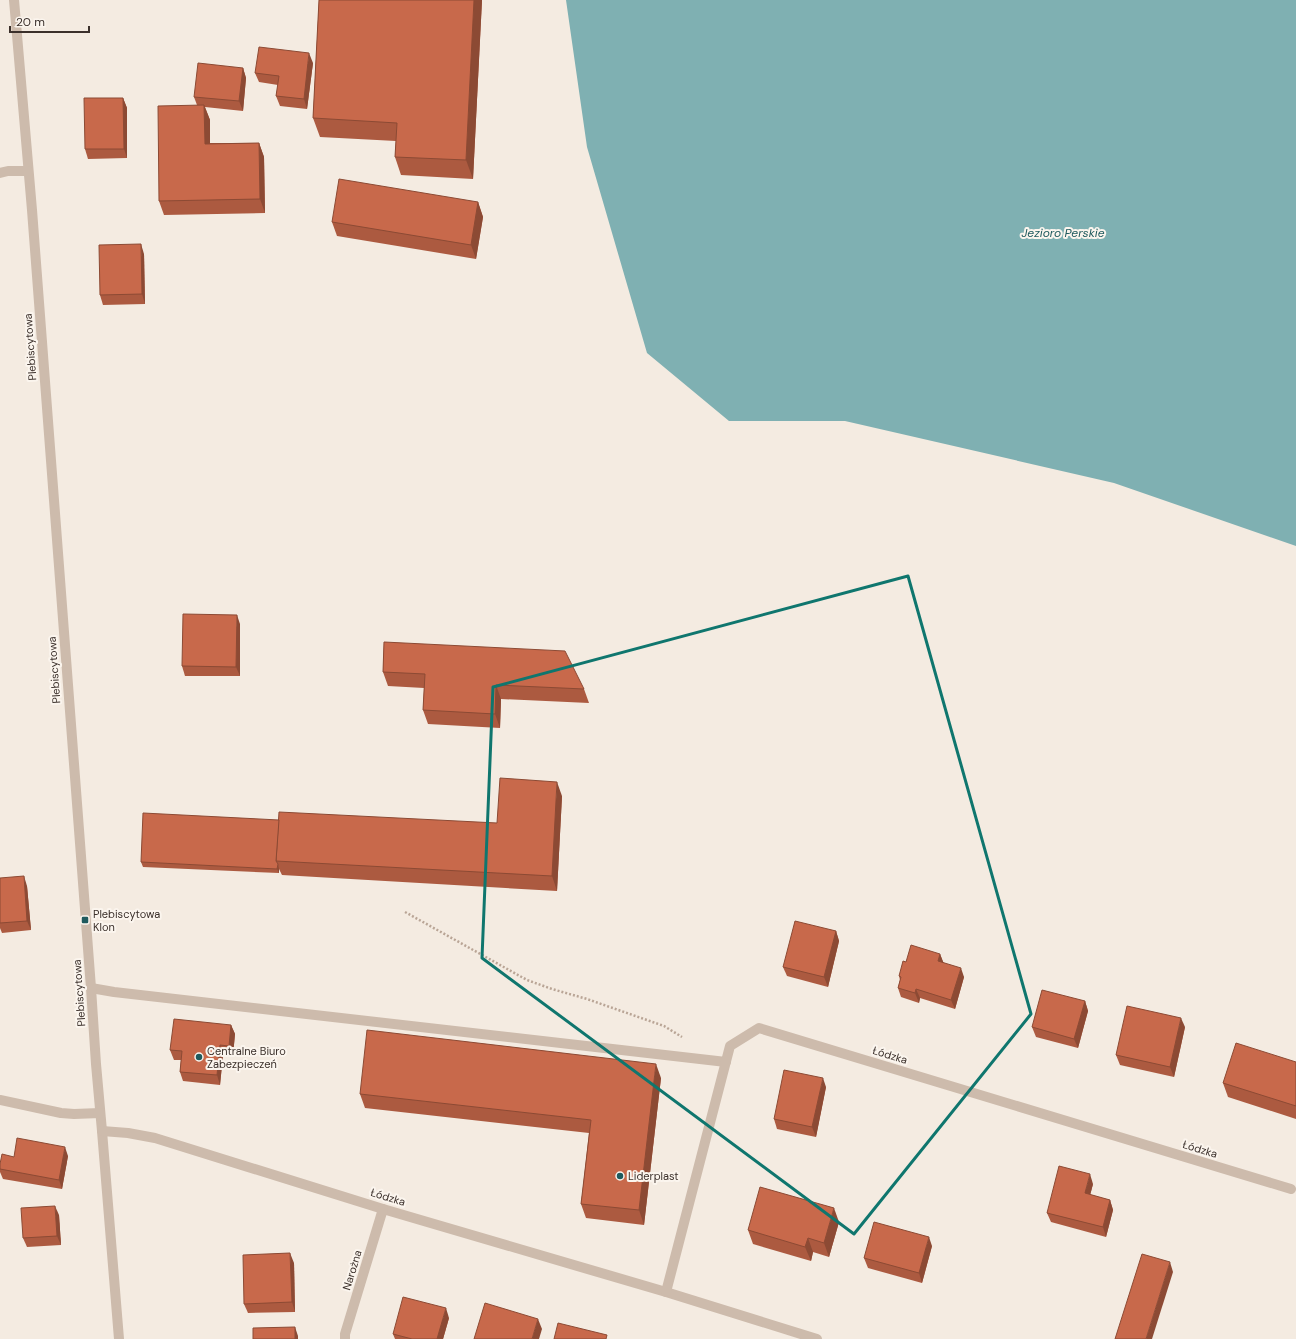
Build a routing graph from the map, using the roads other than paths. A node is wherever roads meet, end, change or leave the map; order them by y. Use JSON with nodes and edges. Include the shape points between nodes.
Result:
{"nodes":[{"id":1,"x":14,"y":0,"type":"edge"},
{"id":2,"x":28,"y":171,"type":"junction"},
{"id":3,"x":0,"y":173,"type":"edge"},
{"id":4,"x":91,"y":988,"type":"junction"},
{"id":5,"x":726,"y":1062,"type":"junction"},
{"id":6,"x":0,"y":1100,"type":"edge"},
{"id":7,"x":100,"y":1113,"type":"junction"},
{"id":8,"x":102,"y":1131,"type":"junction"},
{"id":9,"x":1291,"y":1189,"type":"dead end"},
{"id":10,"x":383,"y":1209,"type":"junction"},
{"id":11,"x":666,"y":1292,"type":"junction"},
{"id":12,"x":812,"y":1338,"type":"edge"},
{"id":13,"x":118,"y":1339,"type":"edge"},
{"id":14,"x":345,"y":1339,"type":"edge"}],
"edges":[{"from":1,"to":2,"type":"street","name":"Plebiscytowa"},
{"from":2,"to":3,"type":"street"},
{"from":2,"to":4,"type":"street","name":"Plebiscytowa"},
{"from":4,"to":5,"type":"street"},
{"from":4,"to":7,"type":"street","name":"Plebiscytowa"},
{"from":5,"to":9,"type":"street","name":"Łódzka","via":[[730,1046],[759,1028]]},
{"from":5,"to":11,"type":"street","name":"Łódzka"},
{"from":6,"to":7,"type":"street","via":[[61,1113]]},
{"from":7,"to":8,"type":"street","name":"Plebiscytowa"},
{"from":8,"to":10,"type":"street","name":"Łódzka","via":[[155,1138]]},
{"from":8,"to":13,"type":"street","name":"Plebiscytowa"},
{"from":10,"to":11,"type":"street","name":"Łódzka"},
{"from":10,"to":14,"type":"street","name":"Narożna"},
{"from":11,"to":12,"type":"street","name":"Łódzka"}]}
